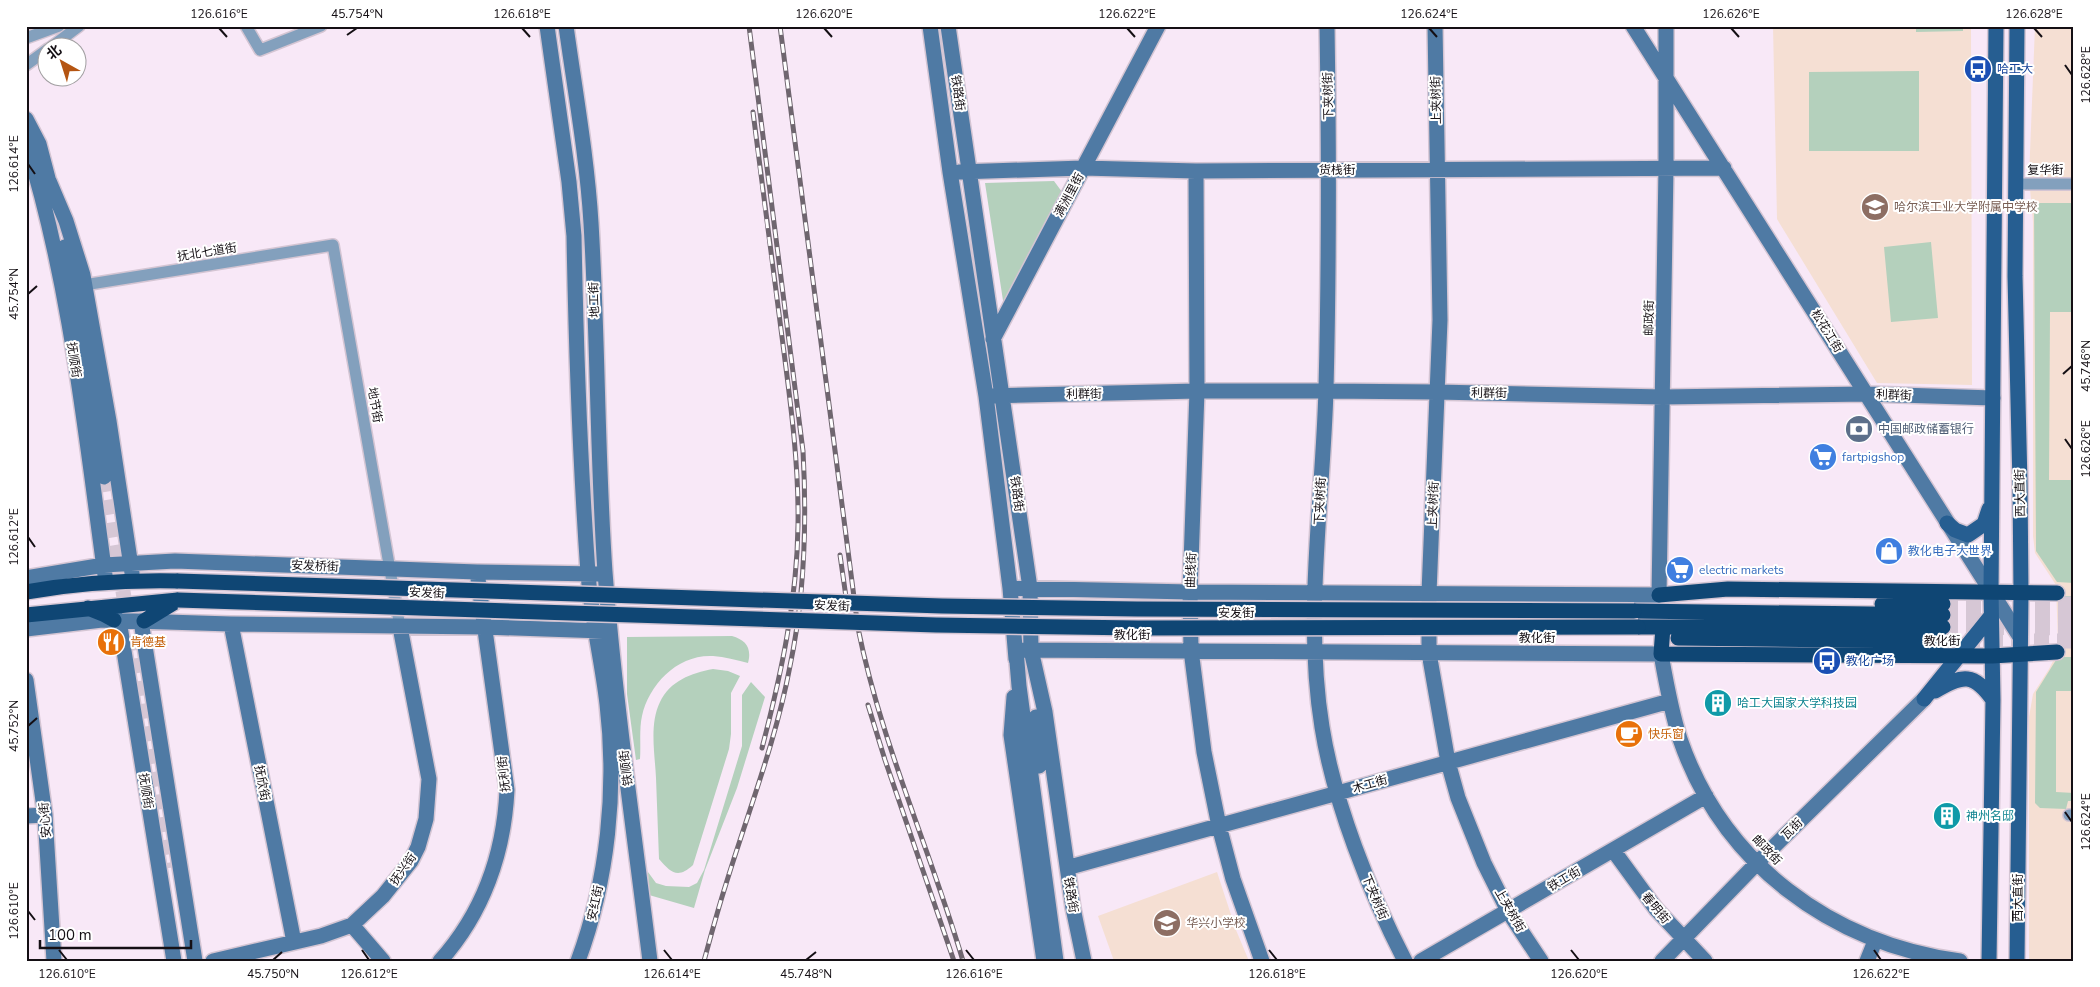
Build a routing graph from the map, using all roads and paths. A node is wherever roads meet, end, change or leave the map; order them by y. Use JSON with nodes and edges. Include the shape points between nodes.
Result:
{"nodes":[{"id":1,"x":59,"y":26,"type":"edge"},
{"id":2,"x":79,"y":26,"type":"edge"},
{"id":3,"x":246,"y":26,"type":"edge"},
{"id":4,"x":321,"y":26,"type":"edge"},
{"id":5,"x":547,"y":26,"type":"edge"},
{"id":6,"x":566,"y":26,"type":"edge"},
{"id":7,"x":930,"y":26,"type":"edge"},
{"id":8,"x":948,"y":26,"type":"edge"},
{"id":9,"x":1158,"y":26,"type":"edge"},
{"id":10,"x":1327,"y":26,"type":"edge"},
{"id":11,"x":1435,"y":26,"type":"edge"},
{"id":12,"x":1633,"y":26,"type":"edge"},
{"id":13,"x":1666,"y":26,"type":"edge"},
{"id":14,"x":1996,"y":26,"type":"edge"},
{"id":15,"x":2017,"y":26,"type":"edge"},
{"id":16,"x":26,"y":38,"type":"edge"},
{"id":17,"x":63,"y":38,"type":"edge"},
{"id":18,"x":38,"y":56,"type":"edge"},
{"id":19,"x":26,"y":65,"type":"edge"},
{"id":20,"x":1665,"y":75,"type":"junction"},
{"id":21,"x":26,"y":119,"type":"edge"},
{"id":22,"x":26,"y":143,"type":"edge"},
{"id":23,"x":1083,"y":168,"type":"junction"},
{"id":24,"x":1666,"y":168,"type":"junction"},
{"id":25,"x":1724,"y":168,"type":"junction"},
{"id":26,"x":1437,"y":169,"type":"junction"},
{"id":27,"x":1329,"y":170,"type":"junction"},
{"id":28,"x":1196,"y":171,"type":"junction"},
{"id":29,"x":950,"y":172,"type":"junction"},
{"id":30,"x":969,"y":172,"type":"junction"},
{"id":31,"x":48,"y":181,"type":"junction"},
{"id":32,"x":2017,"y":184,"type":"junction"},
{"id":33,"x":2074,"y":184,"type":"edge"},
{"id":34,"x":333,"y":246,"type":"joint"},
{"id":35,"x":84,"y":285,"type":"junction"},
{"id":36,"x":993,"y":338,"type":"junction"},
{"id":37,"x":980,"y":363,"type":"junction"},
{"id":38,"x":1197,"y":391,"type":"junction"},
{"id":39,"x":1326,"y":391,"type":"junction"},
{"id":40,"x":1437,"y":392,"type":"junction"},
{"id":41,"x":1868,"y":394,"type":"junction"},
{"id":42,"x":986,"y":396,"type":"junction"},
{"id":43,"x":1003,"y":396,"type":"junction"},
{"id":44,"x":1664,"y":397,"type":"junction"},
{"id":45,"x":1993,"y":398,"type":"junction"},
{"id":46,"x":104,"y":477,"type":"tunnel mouth"},
{"id":47,"x":1992,"y":488,"type":"junction"},
{"id":48,"x":1947,"y":523,"type":"junction"},
{"id":49,"x":130,"y":563,"type":"junction"},
{"id":50,"x":104,"y":565,"type":"junction"},
{"id":51,"x":389,"y":568,"type":"junction"},
{"id":52,"x":478,"y":572,"type":"junction"},
{"id":53,"x":588,"y":574,"type":"junction"},
{"id":54,"x":606,"y":575,"type":"junction"},
{"id":55,"x":26,"y":578,"type":"edge"},
{"id":56,"x":133,"y":580,"type":"junction"},
{"id":57,"x":106,"y":582,"type":"junction"},
{"id":58,"x":1010,"y":588,"type":"junction"},
{"id":59,"x":1030,"y":588,"type":"junction"},
{"id":60,"x":26,"y":592,"type":"edge"},
{"id":61,"x":1190,"y":592,"type":"junction"},
{"id":62,"x":1991,"y":592,"type":"junction"},
{"id":63,"x":1316,"y":593,"type":"junction"},
{"id":64,"x":1429,"y":593,"type":"junction"},
{"id":65,"x":2021,"y":593,"type":"junction"},
{"id":66,"x":2057,"y":593,"type":"dead end"},
{"id":67,"x":1659,"y":594,"type":"junction"},
{"id":68,"x":178,"y":600,"type":"junction"},
{"id":69,"x":85,"y":608,"type":"junction"},
{"id":70,"x":1659,"y":611,"type":"junction"},
{"id":71,"x":26,"y":614,"type":"edge"},
{"id":72,"x":1991,"y":616,"type":"junction"},
{"id":73,"x":130,"y":621,"type":"junction"},
{"id":74,"x":1943,"y":622,"type":"junction"},
{"id":75,"x":231,"y":624,"type":"junction"},
{"id":76,"x":400,"y":627,"type":"junction"},
{"id":77,"x":484,"y":627,"type":"junction"},
{"id":78,"x":1638,"y":627,"type":"joint"},
{"id":79,"x":26,"y":629,"type":"edge"},
{"id":80,"x":594,"y":631,"type":"junction"},
{"id":81,"x":612,"y":632,"type":"junction"},
{"id":82,"x":1662,"y":632,"type":"junction"},
{"id":83,"x":2020,"y":637,"type":"junction"},
{"id":84,"x":1016,"y":650,"type":"junction"},
{"id":85,"x":1032,"y":650,"type":"junction"},
{"id":86,"x":1190,"y":650,"type":"junction"},
{"id":87,"x":1316,"y":652,"type":"junction"},
{"id":88,"x":1429,"y":652,"type":"junction"},
{"id":89,"x":2057,"y":652,"type":"dead end"},
{"id":90,"x":1661,"y":654,"type":"junction"},
{"id":91,"x":2020,"y":655,"type":"junction"},
{"id":92,"x":1960,"y":656,"type":"junction"},
{"id":93,"x":1992,"y":656,"type":"junction"},
{"id":94,"x":26,"y":680,"type":"edge"},
{"id":95,"x":1924,"y":699,"type":"junction"},
{"id":96,"x":1993,"y":700,"type":"junction"},
{"id":97,"x":1670,"y":701,"type":"junction"},
{"id":98,"x":1448,"y":762,"type":"junction"},
{"id":99,"x":1036,"y":774,"type":"junction"},
{"id":100,"x":1338,"y":793,"type":"junction"},
{"id":101,"x":1706,"y":796,"type":"junction"},
{"id":102,"x":45,"y":815,"type":"junction"},
{"id":103,"x":26,"y":816,"type":"edge"},
{"id":104,"x":1219,"y":826,"type":"junction"},
{"id":105,"x":606,"y":843,"type":"joint"},
{"id":106,"x":1613,"y":850,"type":"junction"},
{"id":107,"x":1757,"y":863,"type":"junction"},
{"id":108,"x":1070,"y":867,"type":"dead end"},
{"id":109,"x":169,"y":868,"type":"tunnel mouth"},
{"id":110,"x":1508,"y":910,"type":"junction"},
{"id":111,"x":352,"y":925,"type":"junction"},
{"id":112,"x":1684,"y":940,"type":"junction"},
{"id":113,"x":1875,"y":941,"type":"junction"},
{"id":114,"x":294,"y":942,"type":"junction"},
{"id":115,"x":54,"y":961,"type":"edge"},
{"id":116,"x":174,"y":961,"type":"edge"},
{"id":117,"x":184,"y":961,"type":"edge"},
{"id":118,"x":195,"y":961,"type":"edge"},
{"id":119,"x":213,"y":961,"type":"edge"},
{"id":120,"x":383,"y":961,"type":"edge"},
{"id":121,"x":440,"y":961,"type":"edge"},
{"id":122,"x":578,"y":961,"type":"edge"},
{"id":123,"x":650,"y":961,"type":"edge"},
{"id":124,"x":1044,"y":961,"type":"edge"},
{"id":125,"x":1056,"y":961,"type":"edge"},
{"id":126,"x":1066,"y":961,"type":"edge"},
{"id":127,"x":1084,"y":961,"type":"edge"},
{"id":128,"x":1262,"y":961,"type":"edge"},
{"id":129,"x":1405,"y":961,"type":"edge"},
{"id":130,"x":1421,"y":961,"type":"edge"},
{"id":131,"x":1541,"y":961,"type":"edge"},
{"id":132,"x":1662,"y":961,"type":"edge"},
{"id":133,"x":1705,"y":961,"type":"edge"},
{"id":134,"x":1867,"y":961,"type":"edge"},
{"id":135,"x":1960,"y":961,"type":"edge"},
{"id":136,"x":1989,"y":961,"type":"edge"},
{"id":137,"x":2017,"y":961,"type":"edge"}],
"edges":[{"from":1,"to":16,"type":"street"},
{"from":2,"to":17,"type":"street"},
{"from":3,"to":4,"type":"street","via":[[260,50]]},
{"from":5,"to":53,"type":"street","name":"地工街","via":[[574,236]]},
{"from":6,"to":54,"type":"street","name":"地工街","via":[[591,221]]},
{"from":7,"to":29,"type":"street","name":"铁路街"},
{"from":8,"to":30,"type":"street","name":"铁路街"},
{"from":9,"to":23,"type":"street","name":"满洲里街"},
{"from":10,"to":27,"type":"street","name":"下夹树街"},
{"from":11,"to":26,"type":"street","name":"上夹树街"},
{"from":12,"to":20,"type":"street","name":"松花江街"},
{"from":13,"to":20,"type":"street","name":"邮政街"},
{"from":14,"to":45,"type":"main road"},
{"from":15,"to":32,"type":"main road","name":"西大直街"},
{"from":18,"to":19,"type":"street"},
{"from":20,"to":24,"type":"street","name":"邮政街"},
{"from":20,"to":25,"type":"street","name":"松花江街"},
{"from":21,"to":31,"type":"street","name":"抚顺街","via":[[38,144]]},
{"from":22,"to":50,"type":"street","name":"抚顺街","via":[[57,261]]},
{"from":23,"to":28,"type":"street","name":"货栈街"},
{"from":23,"to":30,"type":"street","name":"货栈街"},
{"from":23,"to":36,"type":"street","name":"满洲里街"},
{"from":24,"to":25,"type":"street","name":"货栈街"},
{"from":24,"to":26,"type":"street","name":"货栈街"},
{"from":24,"to":44,"type":"street","name":"邮政街"},
{"from":25,"to":41,"type":"street","name":"松花江街"},
{"from":26,"to":27,"type":"street","name":"货栈街"},
{"from":26,"to":40,"type":"street","name":"上夹树街","via":[[1440,320]]},
{"from":27,"to":28,"type":"street","name":"货栈街"},
{"from":27,"to":39,"type":"street","name":"下夹树街"},
{"from":28,"to":38,"type":"street","name":"曲线街"},
{"from":29,"to":30,"type":"street","name":"货栈街"},
{"from":29,"to":37,"type":"street","name":"铁路街"},
{"from":30,"to":36,"type":"street","name":"铁路街"},
{"from":31,"to":35,"type":"street","name":"抚顺街","via":[[66,221]]},
{"from":31,"to":46,"type":"street","name":"抚顺街","via":[[72,283]]},
{"from":32,"to":33,"type":"street","name":"复华街"},
{"from":32,"to":65,"type":"main road","name":"西大直街","via":[[2015,276]]},
{"from":34,"to":35,"type":"street","name":"抚北七道街"},
{"from":34,"to":51,"type":"street","name":"地节街"},
{"from":35,"to":49,"type":"street","name":"抚顺街"},
{"from":36,"to":37,"type":"street","name":"满洲里街"},
{"from":36,"to":43,"type":"street","name":"铁路街"},
{"from":37,"to":42,"type":"street","name":"铁路街"},
{"from":38,"to":39,"type":"street","name":"利群街"},
{"from":38,"to":43,"type":"street","name":"利群街"},
{"from":38,"to":61,"type":"street","name":"曲线街"},
{"from":39,"to":40,"type":"street","name":"利群街"},
{"from":39,"to":63,"type":"street","name":"下夹树街"},
{"from":40,"to":44,"type":"street","name":"利群街"},
{"from":40,"to":64,"type":"street","name":"上夹树街"},
{"from":41,"to":44,"type":"street","name":"利群街"},
{"from":41,"to":45,"type":"street","name":"利群街"},
{"from":41,"to":48,"type":"street","name":"松花江街"},
{"from":42,"to":43,"type":"street","name":"利群街"},
{"from":42,"to":58,"type":"street","name":"铁路街"},
{"from":43,"to":59,"type":"street","name":"铁路街"},
{"from":44,"to":67,"type":"street","name":"邮政街"},
{"from":45,"to":47,"type":"main road"},
{"from":47,"to":48,"type":"main road","via":[[1989,513],[1978,529],[1968,535],[1962,534]]},
{"from":47,"to":62,"type":"main road"},
{"from":48,"to":62,"type":"street","name":"松花江街"},
{"from":49,"to":50,"type":"street","name":"安发桥街"},
{"from":49,"to":51,"type":"street","name":"安发桥街","via":[[175,561]]},
{"from":49,"to":56,"type":"street","name":"抚顺街"},
{"from":50,"to":55,"type":"street","name":"安发桥街"},
{"from":50,"to":57,"type":"street","name":"抚顺街"},
{"from":51,"to":52,"type":"street","name":"安发桥街"},
{"from":51,"to":76,"type":"street","name":"地节街"},
{"from":52,"to":53,"type":"street","name":"安发桥街"},
{"from":52,"to":77,"type":"street","name":"抚利街"},
{"from":53,"to":54,"type":"street","name":"安发桥街"},
{"from":53,"to":80,"type":"street","name":"铁顺街"},
{"from":54,"to":81,"type":"street","name":"铁顺街"},
{"from":56,"to":57,"type":"highway","name":"安发街"},
{"from":56,"to":70,"type":"highway","name":"安发街","bridge":true,"via":[[942,606]]},
{"from":57,"to":60,"type":"highway","name":"安发街"},
{"from":58,"to":59,"type":"street"},
{"from":58,"to":84,"type":"street","name":"铁路街"},
{"from":59,"to":61,"type":"street"},
{"from":59,"to":85,"type":"street","name":"铁路街"},
{"from":61,"to":63,"type":"street"},
{"from":61,"to":86,"type":"street","name":"曲线街"},
{"from":62,"to":65,"type":"highway"},
{"from":62,"to":67,"type":"highway","via":[[1728,589]]},
{"from":62,"to":72,"type":"main road"},
{"from":62,"to":83,"type":"street","name":"松花江街"},
{"from":63,"to":64,"type":"street"},
{"from":63,"to":87,"type":"street","name":"下夹树街"},
{"from":64,"to":67,"type":"street"},
{"from":64,"to":88,"type":"street","name":"上夹树街"},
{"from":65,"to":66,"type":"highway"},
{"from":65,"to":83,"type":"main road","name":"西大直街"},
{"from":67,"to":70,"type":"highway","name":"邮政街"},
{"from":67,"to":74,"type":"highway","via":[[1706,603]]},
{"from":68,"to":69,"type":"highway","name":"安发街"},
{"from":68,"to":73,"type":"highway"},
{"from":68,"to":78,"type":"highway","name":"安发街","bridge":true,"via":[[956,625]]},
{"from":69,"to":71,"type":"highway","name":"安发街"},
{"from":69,"to":73,"type":"highway"},
{"from":70,"to":74,"type":"highway"},
{"from":72,"to":92,"type":"main road"},
{"from":72,"to":93,"type":"main road"},
{"from":73,"to":75,"type":"street"},
{"from":73,"to":79,"type":"street","via":[[83,621]]},
{"from":73,"to":116,"type":"street","name":"抚顺街"},
{"from":73,"to":118,"type":"street","name":"抚顺街"},
{"from":74,"to":82,"type":"highway","name":"教化街"},
{"from":75,"to":76,"type":"street"},
{"from":75,"to":114,"type":"street","name":"抚欣街"},
{"from":76,"to":77,"type":"street"},
{"from":76,"to":111,"type":"street","name":"抚兴街","via":[[429,779],[426,819],[418,847],[407,867]]},
{"from":77,"to":80,"type":"street"},
{"from":77,"to":121,"type":"street","name":"抚利街","via":[[507,790],[506,812],[494,868],[485,892],[467,925]]},
{"from":78,"to":82,"type":"highway","name":"教化街"},
{"from":80,"to":81,"type":"street"},
{"from":80,"to":105,"type":"street","name":"铁顺街","via":[[607,702],[612,754]]},
{"from":81,"to":123,"type":"street","name":"铁顺街"},
{"from":82,"to":90,"type":"highway"},
{"from":83,"to":91,"type":"main road","name":"西大直街"},
{"from":84,"to":85,"type":"street","name":"教化街"},
{"from":84,"to":99,"type":"street","via":[[1019,686]]},
{"from":84,"to":124,"type":"street","name":"铁路街","via":[[1012,735]]},
{"from":85,"to":86,"type":"street","name":"教化街"},
{"from":85,"to":99,"type":"street"},
{"from":85,"to":127,"type":"street","name":"铁路街","via":[[1045,712],[1073,908]]},
{"from":86,"to":87,"type":"street","name":"教化街"},
{"from":86,"to":104,"type":"street","name":"曲线街","via":[[1204,752]]},
{"from":87,"to":88,"type":"street","name":"教化街"},
{"from":87,"to":100,"type":"street","name":"下夹树街","via":[[1322,728]]},
{"from":88,"to":90,"type":"street","name":"教化街"},
{"from":88,"to":98,"type":"street","name":"上夹树街"},
{"from":89,"to":91,"type":"highway","name":"教化街"},
{"from":90,"to":92,"type":"highway","name":"教化街"},
{"from":90,"to":97,"type":"street","name":"邮政街"},
{"from":91,"to":93,"type":"highway","name":"教化街"},
{"from":91,"to":137,"type":"main road","name":"西大直街"},
{"from":92,"to":93,"type":"highway","name":"教化街"},
{"from":92,"to":95,"type":"main road"},
{"from":93,"to":96,"type":"main road"},
{"from":94,"to":102,"type":"street","name":"安心街"},
{"from":95,"to":96,"type":"main road","via":[[1952,681],[1964,678],[1980,684]]},
{"from":95,"to":107,"type":"street","name":"瓦街"},
{"from":96,"to":136,"type":"main road"},
{"from":97,"to":98,"type":"street","name":"木工街"},
{"from":97,"to":101,"type":"street","name":"邮政街","via":[[1689,761]]},
{"from":98,"to":100,"type":"street","name":"木工街"},
{"from":98,"to":110,"type":"street","name":"上夹树街","via":[[1458,798],[1484,863]]},
{"from":99,"to":125,"type":"street","name":"铁路街"},
{"from":99,"to":126,"type":"street"},
{"from":100,"to":104,"type":"street","name":"木工街"},
{"from":100,"to":129,"type":"street","name":"下夹树街","via":[[1364,870]]},
{"from":101,"to":106,"type":"street","name":"铁工街"},
{"from":101,"to":107,"type":"street","name":"邮政街","via":[[1721,820]]},
{"from":102,"to":103,"type":"street"},
{"from":102,"to":115,"type":"street","name":"安心街"},
{"from":104,"to":108,"type":"street","name":"木工街"},
{"from":104,"to":128,"type":"street","name":"曲线街","via":[[1233,879]]},
{"from":105,"to":122,"type":"street","name":"安红街","via":[[594,912]]},
{"from":106,"to":110,"type":"street","name":"铁工街"},
{"from":106,"to":112,"type":"street","name":"春明街","via":[[1656,909]]},
{"from":107,"to":112,"type":"street","name":"瓦街"},
{"from":107,"to":113,"type":"street","name":"邮政街","via":[[1820,914]]},
{"from":109,"to":117,"type":"street"},
{"from":110,"to":130,"type":"street","name":"铁工街"},
{"from":110,"to":131,"type":"street","name":"上夹树街"},
{"from":111,"to":114,"type":"street","name":"抚兴街"},
{"from":111,"to":120,"type":"street"},
{"from":112,"to":132,"type":"street","name":"瓦街"},
{"from":112,"to":133,"type":"street","name":"春明街"},
{"from":113,"to":134,"type":"street"},
{"from":113,"to":135,"type":"street","name":"邮政街"},
{"from":114,"to":119,"type":"street","name":"抚兴街"}]}
